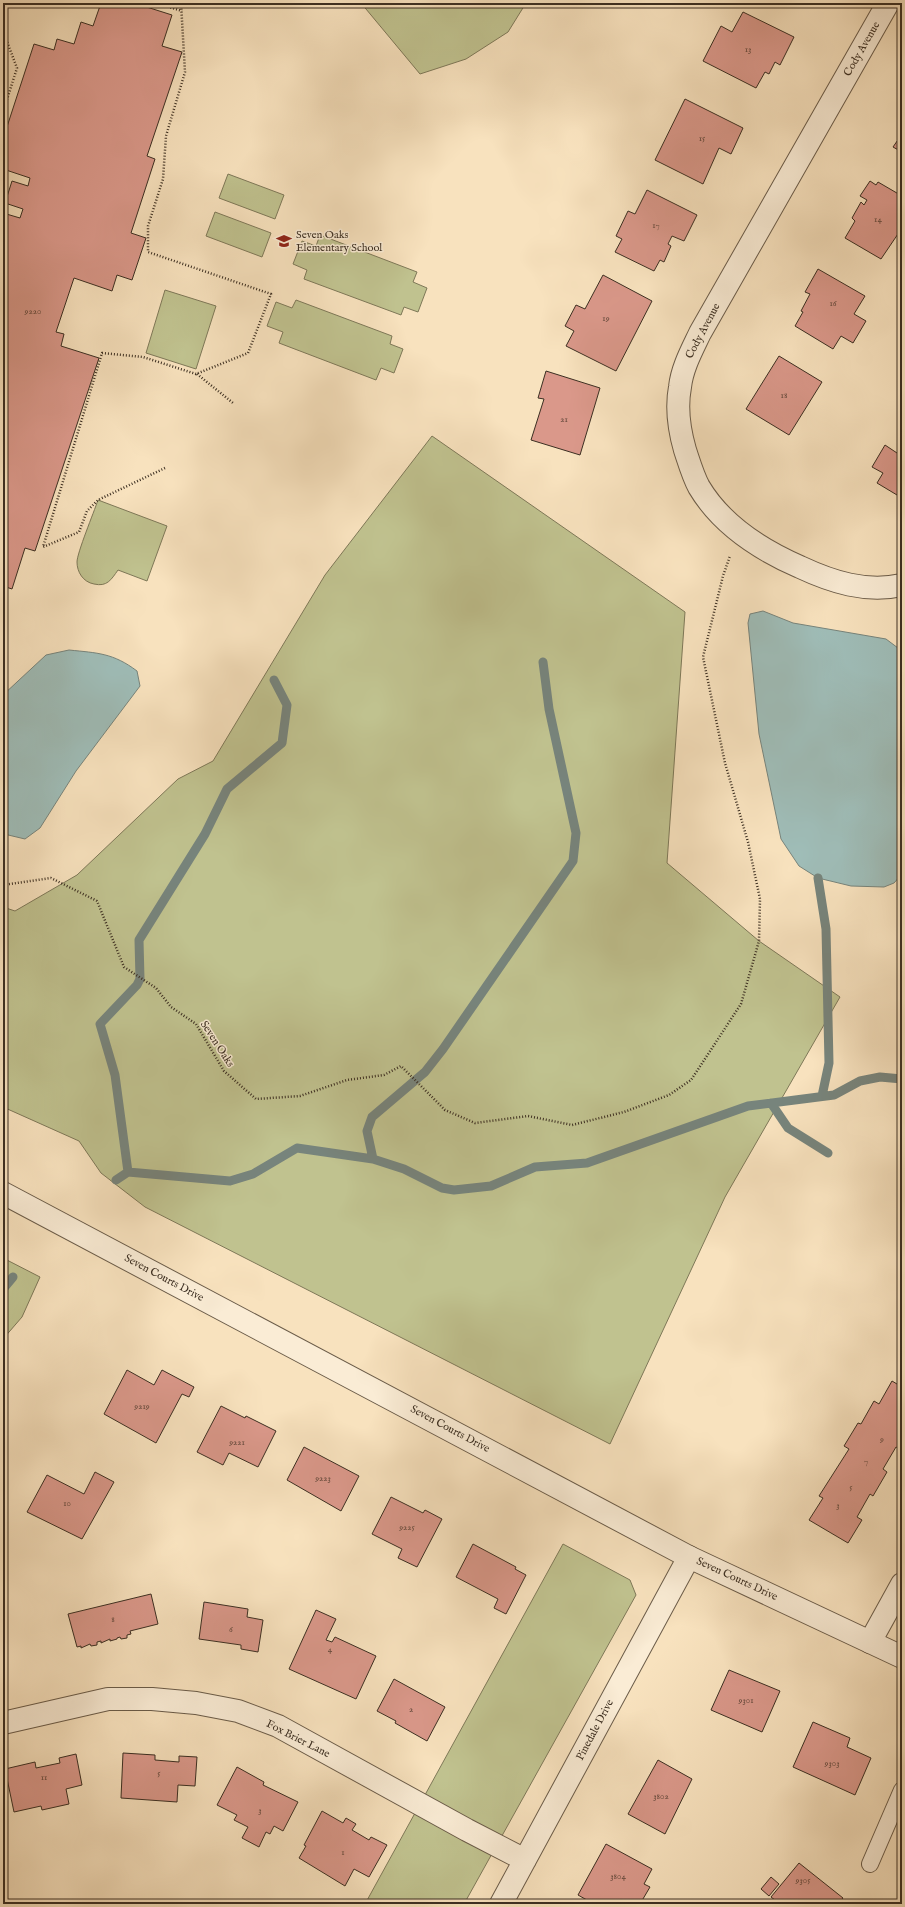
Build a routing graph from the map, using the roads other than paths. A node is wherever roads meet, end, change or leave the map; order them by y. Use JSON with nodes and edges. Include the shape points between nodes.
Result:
{"nodes":[{"id":1,"x":888,"y":3,"type":"edge"},
{"id":2,"x":902,"y":585,"type":"edge"},
{"id":3,"x":3,"y":1193,"type":"edge"},
{"id":4,"x":689,"y":1557,"type":"junction"},
{"id":5,"x":902,"y":1584,"type":"edge"},
{"id":6,"x":870,"y":1642,"type":"junction"},
{"id":7,"x":902,"y":1657,"type":"edge"},
{"id":8,"x":3,"y":1723,"type":"edge"},
{"id":9,"x":902,"y":1790,"type":"edge"},
{"id":10,"x":526,"y":1860,"type":"junction"},
{"id":11,"x":870,"y":1864,"type":"dead end"},
{"id":12,"x":501,"y":1904,"type":"edge"}],
"edges":[{"from":1,"to":2,"type":"street","name":"Cody Avenue","via":[[700,333],[687,360],[678,409],[680,432],[699,486],[717,510],[738,531],[785,560],[843,584],[870,588]]},
{"from":3,"to":4,"type":"street","name":"Seven Courts Drive"},
{"from":4,"to":6,"type":"street","name":"Seven Courts Drive"},
{"from":4,"to":10,"type":"street","name":"Pinedale Drive"},
{"from":5,"to":6,"type":"street"},
{"from":6,"to":7,"type":"street","name":"Seven Courts Drive"},
{"from":8,"to":10,"type":"street","name":"Fox Brier Lane","via":[[108,1699],[196,1703],[238,1711],[278,1726]]},
{"from":9,"to":11,"type":"lane"},
{"from":10,"to":12,"type":"street","name":"Pinedale Drive"}]}
